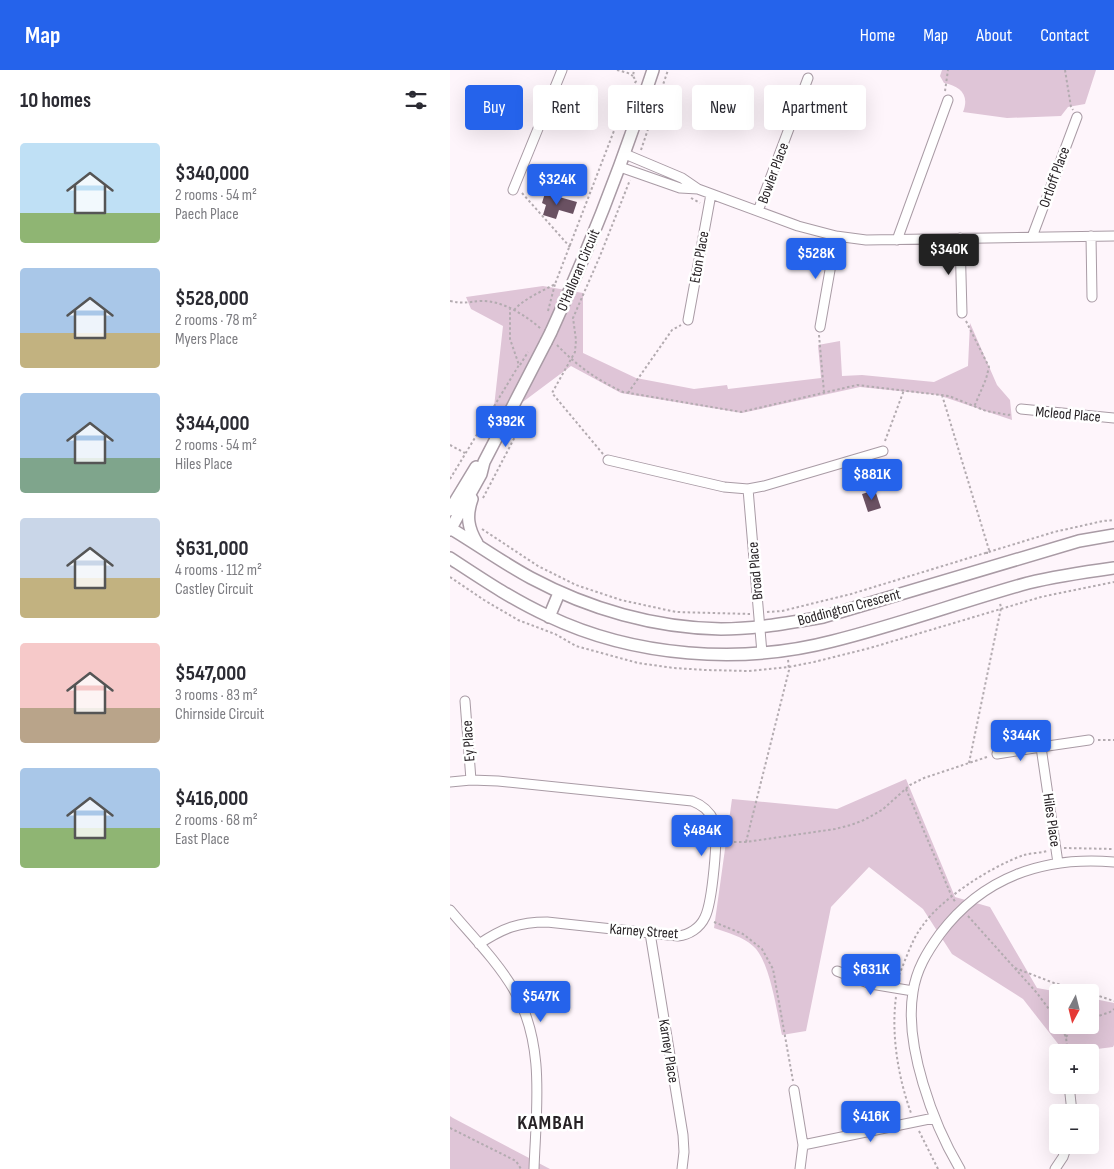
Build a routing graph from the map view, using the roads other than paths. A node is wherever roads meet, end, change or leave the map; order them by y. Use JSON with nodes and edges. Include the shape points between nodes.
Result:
{"nodes":[{"id":1,"x":562,"y":70,"type":"edge"},
{"id":2,"x":652,"y":70,"type":"edge"},
{"id":3,"x":808,"y":78,"type":"dead end"},
{"id":4,"x":948,"y":100,"type":"road end"},
{"id":5,"x":1077,"y":116,"type":"road end"},
{"id":6,"x":625,"y":154,"type":"junction"},
{"id":7,"x":620,"y":167,"type":"junction"},
{"id":8,"x":514,"y":188,"type":"road end"},
{"id":9,"x":698,"y":189,"type":"junction"},
{"id":10,"x":711,"y":194,"type":"junction"},
{"id":11,"x":758,"y":211,"type":"junction"},
{"id":12,"x":836,"y":236,"type":"junction"},
{"id":13,"x":1091,"y":236,"type":"junction"},
{"id":14,"x":1114,"y":236,"type":"edge"},
{"id":15,"x":1032,"y":237,"type":"junction"},
{"id":16,"x":960,"y":238,"type":"junction"},
{"id":17,"x":897,"y":240,"type":"junction"},
{"id":18,"x":1092,"y":296,"type":"dead end"},
{"id":19,"x":962,"y":313,"type":"road end"},
{"id":20,"x":688,"y":320,"type":"road end"},
{"id":21,"x":820,"y":327,"type":"road end"},
{"id":22,"x":1021,"y":409,"type":"road end"},
{"id":23,"x":1114,"y":418,"type":"edge"},
{"id":24,"x":883,"y":451,"type":"road end"},
{"id":25,"x":608,"y":460,"type":"road end"},
{"id":26,"x":484,"y":462,"type":"junction"},
{"id":27,"x":481,"y":474,"type":"junction"},
{"id":28,"x":748,"y":489,"type":"junction"},
{"id":29,"x":450,"y":510,"type":"edge"},
{"id":30,"x":450,"y":529,"type":"edge"},
{"id":31,"x":1114,"y":535,"type":"edge"},
{"id":32,"x":478,"y":545,"type":"junction"},
{"id":33,"x":450,"y":558,"type":"edge"},
{"id":34,"x":450,"y":566,"type":"edge"},
{"id":35,"x":1114,"y":568,"type":"edge"},
{"id":36,"x":482,"y":580,"type":"junction"},
{"id":37,"x":559,"y":592,"type":"junction"},
{"id":38,"x":549,"y":617,"type":"junction"},
{"id":39,"x":760,"y":627,"type":"junction"},
{"id":40,"x":762,"y":653,"type":"junction"},
{"id":41,"x":466,"y":702,"type":"dead end"},
{"id":42,"x":1088,"y":740,"type":"road end"},
{"id":43,"x":1041,"y":747,"type":"junction"},
{"id":44,"x":997,"y":754,"type":"road end"},
{"id":45,"x":471,"y":780,"type":"junction"},
{"id":46,"x":450,"y":782,"type":"edge"},
{"id":47,"x":1114,"y":862,"type":"edge"},
{"id":48,"x":1058,"y":863,"type":"junction"},
{"id":49,"x":450,"y":910,"type":"edge"},
{"id":50,"x":650,"y":933,"type":"junction"},
{"id":51,"x":479,"y":944,"type":"junction"},
{"id":52,"x":837,"y":971,"type":"dead end"},
{"id":53,"x":913,"y":991,"type":"junction"},
{"id":54,"x":794,"y":1090,"type":"road end"},
{"id":55,"x":934,"y":1118,"type":"junction"},
{"id":56,"x":803,"y":1145,"type":"junction"},
{"id":57,"x":1064,"y":1154,"type":"edge"},
{"id":58,"x":534,"y":1169,"type":"edge"},
{"id":59,"x":682,"y":1169,"type":"edge"},
{"id":60,"x":800,"y":1169,"type":"edge"},
{"id":61,"x":960,"y":1169,"type":"edge"},
{"id":62,"x":1055,"y":1169,"type":"edge"}],
"edges":[{"from":1,"to":8,"type":"street"},
{"from":2,"to":6,"type":"street","name":"O'Halloran Circuit"},
{"from":3,"to":11,"type":"street","name":"Bowler Place"},
{"from":4,"to":17,"type":"street"},
{"from":5,"to":15,"type":"street","name":"Ortloff Place"},
{"from":6,"to":7,"type":"street","name":"O'Halloran Circuit"},
{"from":6,"to":9,"type":"street","via":[[688,181]]},
{"from":7,"to":9,"type":"street","via":[[680,188]]},
{"from":7,"to":26,"type":"street","name":"O'Halloran Circuit","via":[[549,337]]},
{"from":9,"to":10,"type":"street"},
{"from":10,"to":11,"type":"street"},
{"from":10,"to":20,"type":"street","name":"Eton Place"},
{"from":11,"to":12,"type":"street"},
{"from":12,"to":17,"type":"street"},
{"from":12,"to":21,"type":"street"},
{"from":13,"to":14,"type":"street"},
{"from":13,"to":15,"type":"street"},
{"from":13,"to":18,"type":"street"},
{"from":15,"to":16,"type":"street"},
{"from":16,"to":17,"type":"street"},
{"from":16,"to":19,"type":"street"},
{"from":22,"to":23,"type":"street","name":"Mcleod Place"},
{"from":24,"to":28,"type":"street"},
{"from":25,"to":28,"type":"street","via":[[724,488]]},
{"from":26,"to":27,"type":"street","name":"O'Halloran Circuit"},
{"from":26,"to":29,"type":"street","name":"O'Halloran Circuit","via":[[476,468]]},
{"from":27,"to":30,"type":"street","name":"O'Halloran Circuit"},
{"from":27,"to":32,"type":"street","via":[[469,506],[468,524]]},
{"from":28,"to":39,"type":"street","name":"Broad Place"},
{"from":30,"to":32,"type":"street","name":"Boddington Crescent"},
{"from":31,"to":39,"type":"street","name":"Boddington Crescent","via":[[1079,542],[823,617]]},
{"from":32,"to":37,"type":"street","name":"Boddington Crescent"},
{"from":33,"to":36,"type":"street","name":"Boddington Crescent"},
{"from":34,"to":36,"type":"street"},
{"from":35,"to":40,"type":"street","name":"Boddington Crescent","via":[[1029,583],[832,642]]},
{"from":36,"to":38,"type":"street","name":"Boddington Crescent"},
{"from":37,"to":38,"type":"street"},
{"from":37,"to":39,"type":"street","name":"Boddington Crescent","via":[[608,611],[658,622],[720,629]]},
{"from":38,"to":40,"type":"street","name":"Boddington Crescent","via":[[600,636],[654,648],[694,653]]},
{"from":39,"to":40,"type":"street","name":"Broad Place"},
{"from":41,"to":45,"type":"street","name":"Ey Place"},
{"from":42,"to":43,"type":"street"},
{"from":43,"to":44,"type":"street"},
{"from":43,"to":48,"type":"street","name":"Hiles Place"},
{"from":45,"to":46,"type":"street"},
{"from":45,"to":50,"type":"street","name":"Karney Street","via":[[498,780],[692,801],[706,809],[715,825],[716,842],[705,918],[698,927],[683,936]]},
{"from":47,"to":48,"type":"street"},
{"from":48,"to":53,"type":"street","via":[[1011,876],[988,888],[962,909],[920,966]]},
{"from":49,"to":51,"type":"street"},
{"from":50,"to":51,"type":"street","name":"Karney Street","via":[[530,922],[496,932]]},
{"from":50,"to":59,"type":"street","name":"Karney Place","via":[[683,1135]]},
{"from":51,"to":58,"type":"street","via":[[514,990],[532,1036],[537,1086]]},
{"from":52,"to":53,"type":"street","via":[[870,984]]},
{"from":53,"to":55,"type":"street","via":[[914,1037]]},
{"from":54,"to":56,"type":"street"},
{"from":55,"to":56,"type":"street"},
{"from":55,"to":61,"type":"street"},
{"from":56,"to":60,"type":"street"},
{"from":57,"to":62,"type":"street"}]}
